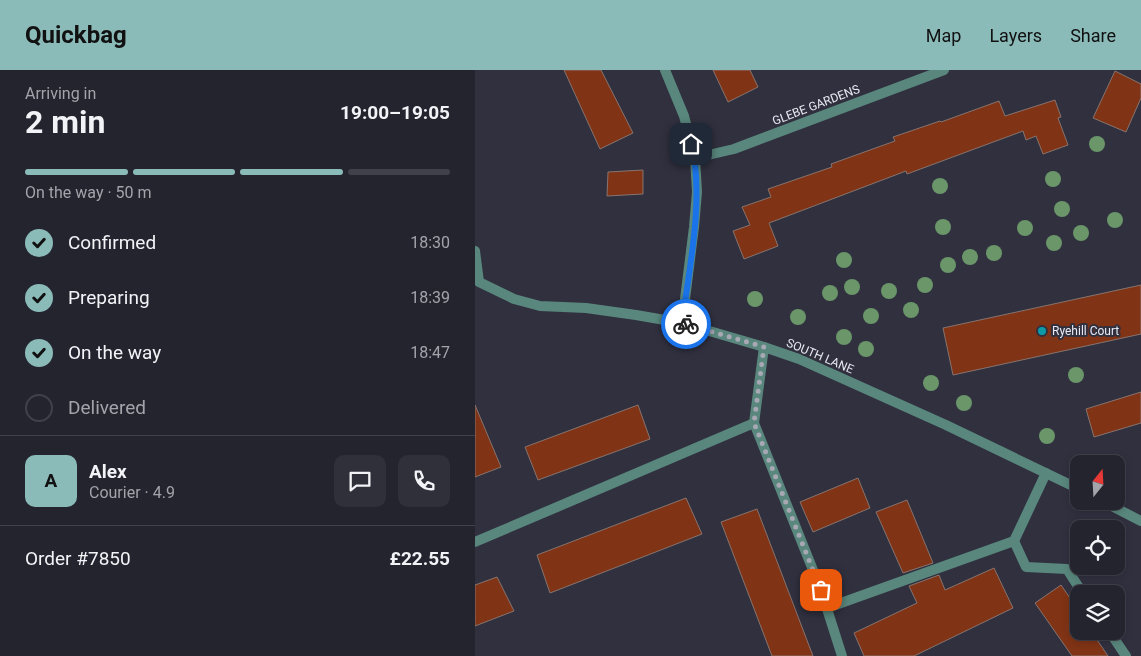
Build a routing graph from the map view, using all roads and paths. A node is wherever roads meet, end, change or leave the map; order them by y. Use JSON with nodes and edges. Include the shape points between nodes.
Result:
{"nodes":[{"id":1,"x":665,"y":70,"type":"edge"},
{"id":2,"x":944,"y":70,"type":"edge"},
{"id":3,"x":695,"y":158,"type":"junction"},
{"id":4,"x":475,"y":251,"type":"edge"},
{"id":5,"x":477,"y":283,"type":"edge"},
{"id":6,"x":682,"y":323,"type":"junction"},
{"id":7,"x":764,"y":347,"type":"junction"},
{"id":8,"x":754,"y":423,"type":"junction"},
{"id":9,"x":1046,"y":472,"type":"junction"},
{"id":10,"x":1070,"y":484,"type":"edge"},
{"id":11,"x":1119,"y":510,"type":"edge"},
{"id":12,"x":1141,"y":522,"type":"edge"},
{"id":13,"x":1014,"y":541,"type":"junction"},
{"id":14,"x":475,"y":542,"type":"edge"},
{"id":15,"x":1077,"y":585,"type":"edge"},
{"id":16,"x":827,"y":608,"type":"junction"},
{"id":17,"x":1115,"y":640,"type":"edge"},
{"id":18,"x":842,"y":656,"type":"edge"},
{"id":19,"x":1126,"y":656,"type":"edge"}],
"edges":[{"from":1,"to":3,"type":"street","via":[[684,116]]},
{"from":2,"to":3,"type":"street","name":"GLEBE GARDENS","via":[[734,149]]},
{"from":3,"to":6,"type":"street","via":[[697,192]]},
{"from":4,"to":5,"type":"street","name":"SOUTH LANE"},
{"from":5,"to":6,"type":"street","name":"SOUTH LANE","via":[[540,306],[603,310]]},
{"from":6,"to":7,"type":"street","name":"SOUTH LANE"},
{"from":7,"to":8,"type":"street"},
{"from":7,"to":9,"type":"street","name":"SOUTH LANE","via":[[807,363]]},
{"from":8,"to":14,"type":"street"},
{"from":8,"to":16,"type":"street"},
{"from":9,"to":10,"type":"street","name":"SOUTH LANE"},
{"from":9,"to":13,"type":"street"},
{"from":11,"to":12,"type":"street"},
{"from":13,"to":15,"type":"street","via":[[1026,567],[1067,569]]},
{"from":13,"to":16,"type":"street"},
{"from":16,"to":18,"type":"street"},
{"from":17,"to":19,"type":"street"}]}
